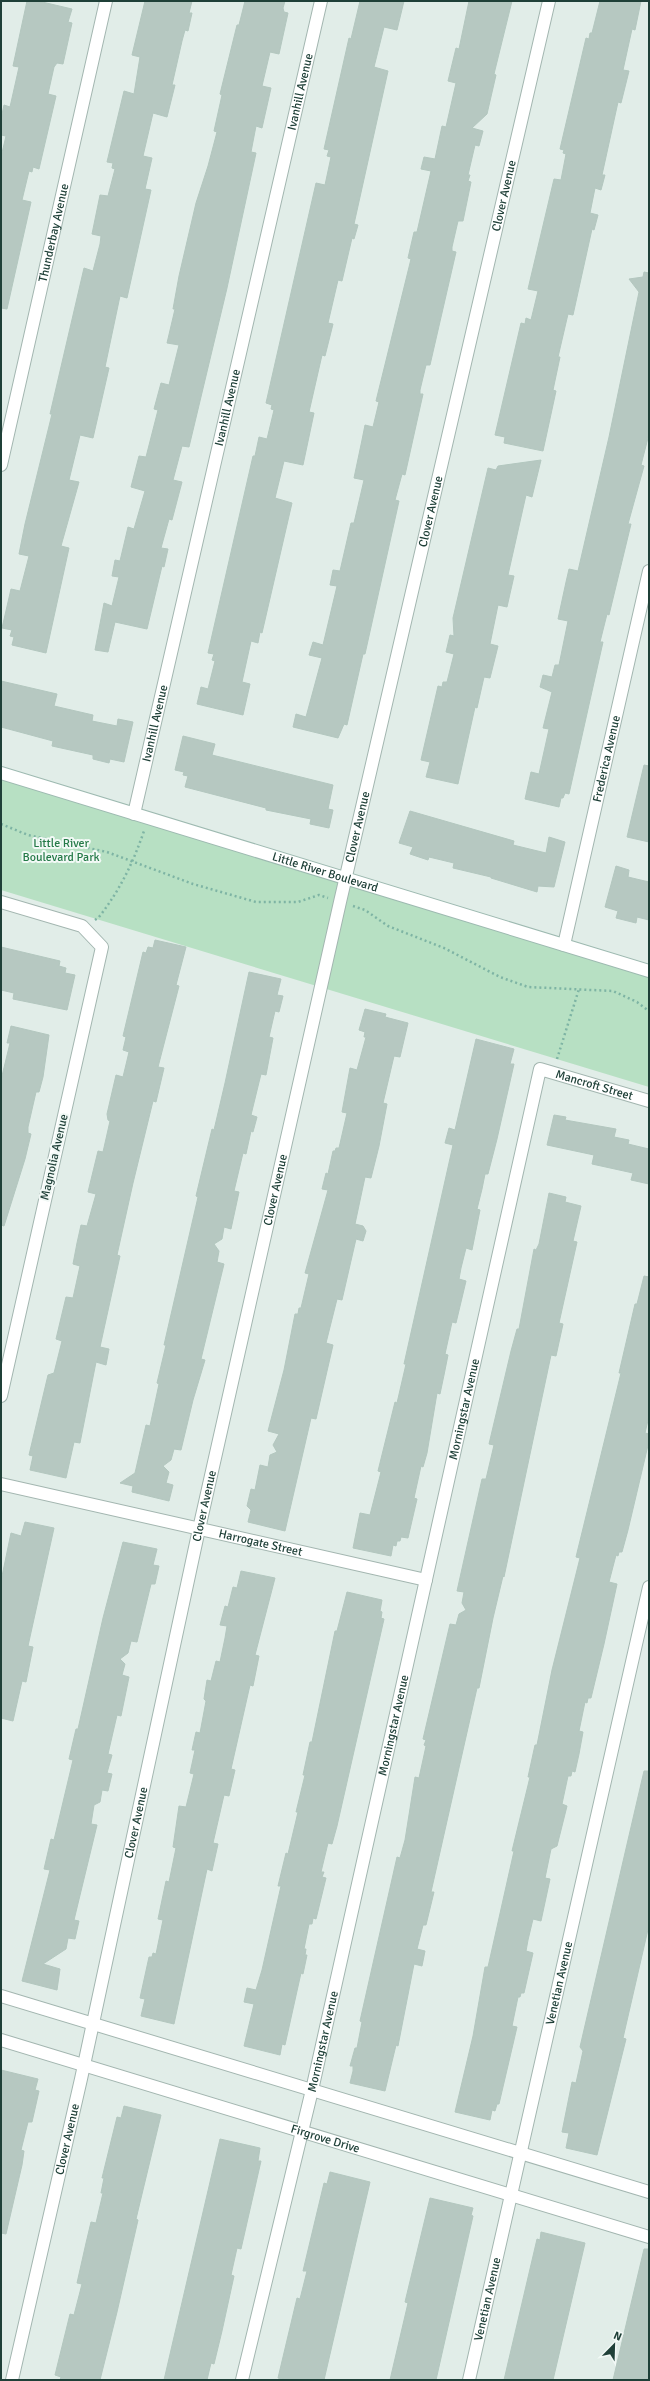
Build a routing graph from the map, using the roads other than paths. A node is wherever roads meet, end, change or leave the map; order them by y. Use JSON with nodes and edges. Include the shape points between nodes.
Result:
{"nodes":[{"id":1,"x":106,"y":1,"type":"edge"},
{"id":2,"x":321,"y":1,"type":"edge"},
{"id":3,"x":549,"y":1,"type":"edge"},
{"id":4,"x":1,"y":465,"type":"edge"},
{"id":5,"x":649,"y":571,"type":"edge"},
{"id":6,"x":1,"y":773,"type":"edge"},
{"id":7,"x":134,"y":814,"type":"junction"},
{"id":8,"x":346,"y":880,"type":"junction"},
{"id":9,"x":1,"y":902,"type":"edge"},
{"id":10,"x":564,"y":945,"type":"junction"},
{"id":11,"x":649,"y":971,"type":"edge"},
{"id":12,"x":540,"y":1069,"type":"joint"},
{"id":13,"x":649,"y":1101,"type":"edge"},
{"id":14,"x":1,"y":1396,"type":"edge"},
{"id":15,"x":1,"y":1484,"type":"edge"},
{"id":16,"x":200,"y":1529,"type":"junction"},
{"id":17,"x":426,"y":1580,"type":"junction"},
{"id":18,"x":649,"y":1587,"type":"edge"},
{"id":19,"x":1,"y":1996,"type":"edge"},
{"id":20,"x":92,"y":2025,"type":"junction"},
{"id":21,"x":1,"y":2040,"type":"edge"},
{"id":22,"x":84,"y":2064,"type":"junction"},
{"id":23,"x":312,"y":2090,"type":"junction"},
{"id":24,"x":301,"y":2131,"type":"junction"},
{"id":25,"x":522,"y":2152,"type":"junction"},
{"id":26,"x":649,"y":2192,"type":"edge"},
{"id":27,"x":512,"y":2195,"type":"junction"},
{"id":28,"x":649,"y":2236,"type":"edge"},
{"id":29,"x":12,"y":2380,"type":"edge"},
{"id":30,"x":242,"y":2380,"type":"edge"},
{"id":31,"x":469,"y":2380,"type":"edge"}],
"edges":[{"from":1,"to":4,"type":"street","name":"Thunderbay Avenue"},
{"from":2,"to":7,"type":"street","name":"Ivanhill Avenue"},
{"from":3,"to":8,"type":"street","name":"Clover Avenue"},
{"from":5,"to":10,"type":"street","name":"Frederica Avenue"},
{"from":6,"to":7,"type":"street","name":"Little River Boulevard"},
{"from":7,"to":8,"type":"street","name":"Little River Boulevard"},
{"from":8,"to":10,"type":"street","name":"Little River Boulevard"},
{"from":8,"to":16,"type":"street","name":"Clover Avenue"},
{"from":9,"to":14,"type":"street","name":"Magnolia Avenue","via":[[82,926],[102,947]]},
{"from":10,"to":11,"type":"street","name":"Little River Boulevard"},
{"from":12,"to":13,"type":"street","name":"Mancroft Street"},
{"from":12,"to":17,"type":"street","name":"Morningstar Avenue"},
{"from":15,"to":16,"type":"street","name":"Harrogate Street"},
{"from":16,"to":17,"type":"street","name":"Harrogate Street"},
{"from":16,"to":20,"type":"street","name":"Clover Avenue"},
{"from":17,"to":23,"type":"street","name":"Morningstar Avenue"},
{"from":18,"to":25,"type":"street","name":"Venetian Avenue"},
{"from":19,"to":20,"type":"street"},
{"from":20,"to":22,"type":"street","name":"Clover Avenue"},
{"from":20,"to":23,"type":"street"},
{"from":21,"to":22,"type":"street","name":"Firgrove Drive"},
{"from":22,"to":24,"type":"street","name":"Firgrove Drive"},
{"from":22,"to":29,"type":"street","name":"Clover Avenue"},
{"from":23,"to":24,"type":"street","name":"Morningstar Avenue"},
{"from":23,"to":25,"type":"street"},
{"from":24,"to":27,"type":"street","name":"Firgrove Drive"},
{"from":24,"to":30,"type":"street","name":"Morningstar Avenue"},
{"from":25,"to":26,"type":"street"},
{"from":25,"to":27,"type":"street","name":"Venetian Avenue"},
{"from":27,"to":28,"type":"street","name":"Firgrove Drive"},
{"from":27,"to":31,"type":"street","name":"Venetian Avenue"}]}
